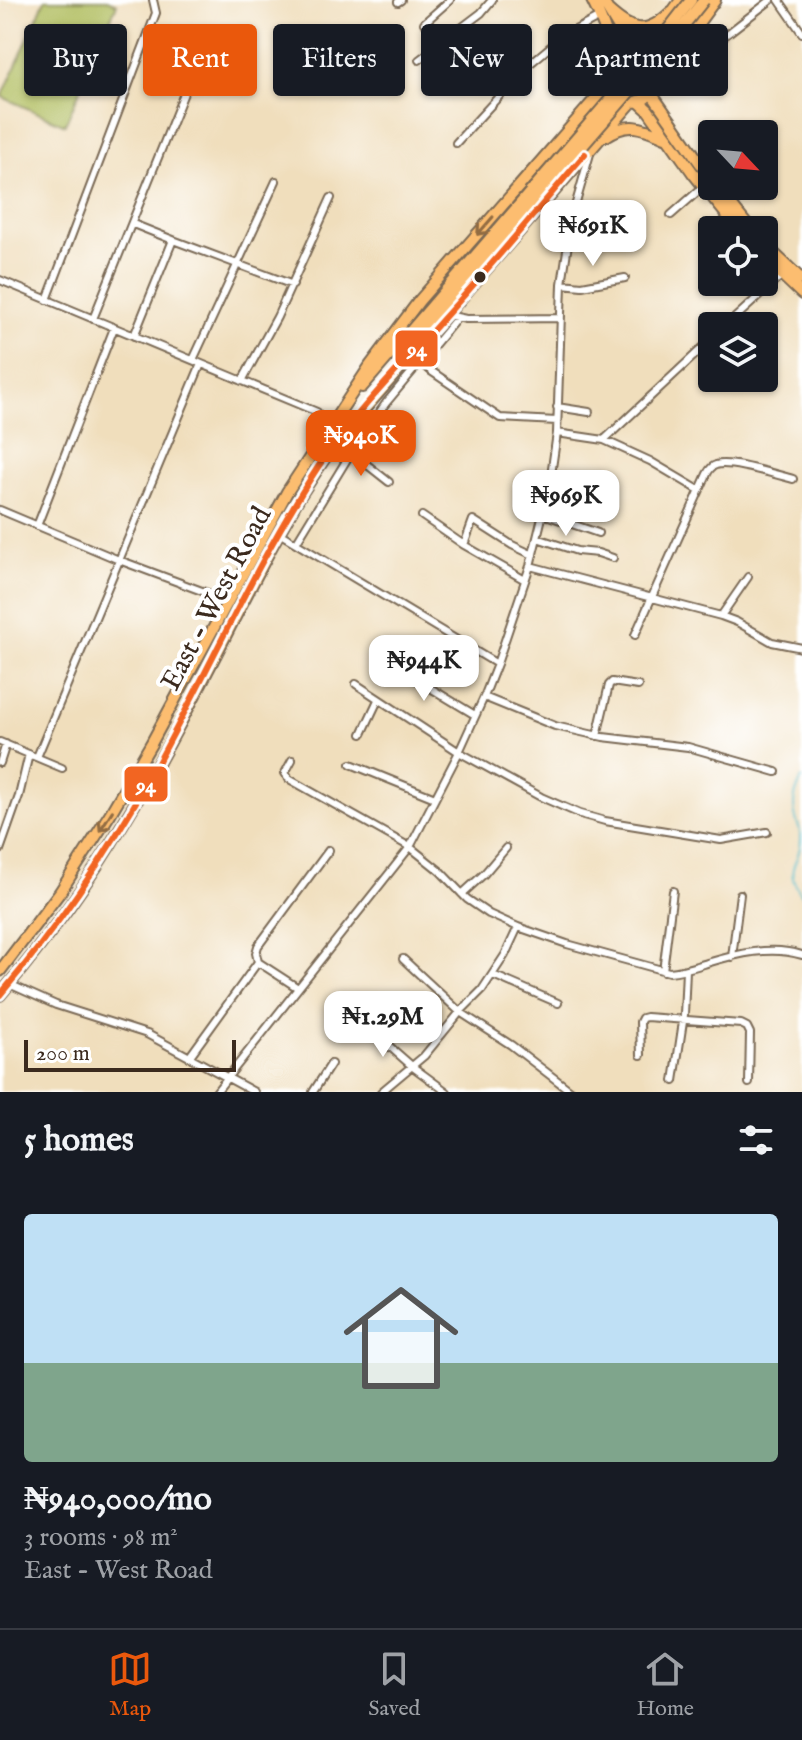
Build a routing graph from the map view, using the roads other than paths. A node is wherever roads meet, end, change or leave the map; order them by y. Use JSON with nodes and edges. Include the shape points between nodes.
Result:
{"nodes":[{"id":1,"x":153,"y":0,"type":"edge"},
{"id":2,"x":450,"y":0,"type":"edge"},
{"id":3,"x":492,"y":0,"type":"edge"},
{"id":4,"x":592,"y":0,"type":"edge"},
{"id":5,"x":681,"y":0,"type":"edge"},
{"id":6,"x":691,"y":0,"type":"edge"},
{"id":7,"x":704,"y":0,"type":"edge"},
{"id":8,"x":715,"y":0,"type":"edge"},
{"id":9,"x":771,"y":0,"type":"edge"},
{"id":10,"x":779,"y":0,"type":"edge"},
{"id":11,"x":603,"y":9,"type":"edge"},
{"id":12,"x":671,"y":12,"type":"junction"},
{"id":13,"x":424,"y":23,"type":"dead end"},
{"id":14,"x":662,"y":24,"type":"edge"},
{"id":15,"x":697,"y":24,"type":"edge"},
{"id":16,"x":728,"y":33,"type":"edge"},
{"id":17,"x":802,"y":33,"type":"edge"},
{"id":18,"x":419,"y":60,"type":"dead end"},
{"id":19,"x":183,"y":96,"type":"edge"},
{"id":20,"x":596,"y":96,"type":"edge"},
{"id":21,"x":617,"y":96,"type":"edge"},
{"id":22,"x":641,"y":96,"type":"edge"},
{"id":23,"x":660,"y":96,"type":"edge"},
{"id":24,"x":635,"y":102,"type":"junction"},
{"id":25,"x":669,"y":139,"type":"junction"},
{"id":26,"x":456,"y":143,"type":"dead end"},
{"id":27,"x":594,"y":144,"type":"junction"},
{"id":28,"x":698,"y":165,"type":"edge"},
{"id":29,"x":698,"y":172,"type":"edge"},
{"id":30,"x":276,"y":181,"type":"dead end"},
{"id":31,"x":698,"y":192,"type":"edge"},
{"id":32,"x":331,"y":198,"type":"dead end"},
{"id":33,"x":727,"y":200,"type":"edge"},
{"id":34,"x":671,"y":215,"type":"dead end"},
{"id":35,"x":740,"y":216,"type":"edge"},
{"id":36,"x":133,"y":224,"type":"junction"},
{"id":37,"x":173,"y":240,"type":"junction"},
{"id":38,"x":778,"y":257,"type":"edge"},
{"id":39,"x":238,"y":263,"type":"junction"},
{"id":40,"x":778,"y":273,"type":"edge"},
{"id":41,"x":781,"y":276,"type":"junction"},
{"id":42,"x":625,"y":278,"type":"dead end"},
{"id":43,"x":0,"y":280,"type":"edge"},
{"id":44,"x":802,"y":280,"type":"edge"},
{"id":45,"x":562,"y":284,"type":"junction"},
{"id":46,"x":293,"y":285,"type":"junction"},
{"id":47,"x":802,"y":294,"type":"edge"},
{"id":48,"x":47,"y":300,"type":"junction"},
{"id":49,"x":741,"y":312,"type":"edge"},
{"id":50,"x":452,"y":317,"type":"junction"},
{"id":51,"x":560,"y":318,"type":"junction"},
{"id":52,"x":93,"y":319,"type":"junction"},
{"id":53,"x":114,"y":328,"type":"junction"},
{"id":54,"x":134,"y":336,"type":"junction"},
{"id":55,"x":411,"y":337,"type":"junction"},
{"id":56,"x":698,"y":352,"type":"edge"},
{"id":57,"x":193,"y":360,"type":"junction"},
{"id":58,"x":420,"y":361,"type":"junction"},
{"id":59,"x":201,"y":364,"type":"junction"},
{"id":60,"x":242,"y":381,"type":"junction"},
{"id":61,"x":557,"y":407,"type":"junction"},
{"id":62,"x":317,"y":412,"type":"dead end"},
{"id":63,"x":589,"y":412,"type":"dead end"},
{"id":64,"x":334,"y":419,"type":"junction"},
{"id":65,"x":557,"y":421,"type":"junction"},
{"id":66,"x":345,"y":430,"type":"junction"},
{"id":67,"x":557,"y":433,"type":"junction"},
{"id":68,"x":604,"y":440,"type":"junction"},
{"id":69,"x":351,"y":452,"type":"junction"},
{"id":70,"x":793,"y":479,"type":"dead end"},
{"id":71,"x":389,"y":482,"type":"dead end"},
{"id":72,"x":699,"y":490,"type":"junction"},
{"id":73,"x":0,"y":510,"type":"edge"},
{"id":74,"x":543,"y":514,"type":"junction"},
{"id":75,"x":422,"y":516,"type":"dead end"},
{"id":76,"x":37,"y":526,"type":"junction"},
{"id":77,"x":279,"y":533,"type":"junction"},
{"id":78,"x":598,"y":533,"type":"dead end"},
{"id":79,"x":537,"y":538,"type":"junction"},
{"id":80,"x":296,"y":543,"type":"junction"},
{"id":81,"x":464,"y":545,"type":"junction"},
{"id":82,"x":533,"y":555,"type":"junction"},
{"id":83,"x":613,"y":558,"type":"dead end"},
{"id":84,"x":119,"y":560,"type":"junction"},
{"id":85,"x":530,"y":566,"type":"junction"},
{"id":86,"x":748,"y":577,"type":"dead end"},
{"id":87,"x":525,"y":580,"type":"junction"},
{"id":88,"x":210,"y":594,"type":"dead end"},
{"id":89,"x":652,"y":598,"type":"junction"},
{"id":90,"x":721,"y":616,"type":"junction"},
{"id":91,"x":635,"y":635,"type":"dead end"},
{"id":92,"x":802,"y":648,"type":"edge"},
{"id":93,"x":389,"y":663,"type":"dead end"},
{"id":94,"x":497,"y":664,"type":"junction"},
{"id":95,"x":356,"y":684,"type":"dead end"},
{"id":96,"x":638,"y":686,"type":"dead end"},
{"id":97,"x":484,"y":697,"type":"junction"},
{"id":98,"x":378,"y":700,"type":"junction"},
{"id":99,"x":475,"y":715,"type":"junction"},
{"id":100,"x":362,"y":734,"type":"dead end"},
{"id":101,"x":597,"y":736,"type":"junction"},
{"id":102,"x":3,"y":743,"type":"edge"},
{"id":103,"x":151,"y":744,"type":"junction"},
{"id":104,"x":164,"y":750,"type":"junction"},
{"id":105,"x":459,"y":752,"type":"junction"},
{"id":106,"x":29,"y":754,"type":"junction"},
{"id":107,"x":37,"y":757,"type":"junction"},
{"id":108,"x":292,"y":760,"type":"dead end"},
{"id":109,"x":0,"y":763,"type":"edge"},
{"id":110,"x":351,"y":764,"type":"dead end"},
{"id":111,"x":62,"y":768,"type":"dead end"},
{"id":112,"x":776,"y":772,"type":"dead end"},
{"id":113,"x":435,"y":798,"type":"junction"},
{"id":114,"x":767,"y":832,"type":"dead end"},
{"id":115,"x":410,"y":847,"type":"junction"},
{"id":116,"x":506,"y":848,"type":"dead end"},
{"id":117,"x":0,"y":850,"type":"edge"},
{"id":118,"x":329,"y":850,"type":"dead end"},
{"id":119,"x":673,"y":891,"type":"dead end"},
{"id":120,"x":462,"y":894,"type":"junction"},
{"id":121,"x":740,"y":894,"type":"dead end"},
{"id":122,"x":518,"y":927,"type":"junction"},
{"id":123,"x":802,"y":955,"type":"edge"},
{"id":124,"x":732,"y":957,"type":"junction"},
{"id":125,"x":403,"y":959,"type":"dead end"},
{"id":126,"x":258,"y":962,"type":"junction"},
{"id":127,"x":686,"y":970,"type":"junction"},
{"id":128,"x":0,"y":971,"type":"edge"},
{"id":129,"x":663,"y":971,"type":"junction"},
{"id":130,"x":493,"y":975,"type":"junction"},
{"id":131,"x":9,"y":984,"type":"junction"},
{"id":132,"x":298,"y":988,"type":"junction"},
{"id":133,"x":0,"y":995,"type":"edge"},
{"id":134,"x":339,"y":1002,"type":"dead end"},
{"id":135,"x":558,"y":1003,"type":"dead end"},
{"id":136,"x":460,"y":1012,"type":"junction"},
{"id":137,"x":683,"y":1021,"type":"junction"},
{"id":138,"x":641,"y":1055,"type":"dead end"},
{"id":139,"x":190,"y":1056,"type":"junction"},
{"id":140,"x":331,"y":1064,"type":"dead end"},
{"id":141,"x":413,"y":1067,"type":"junction"},
{"id":142,"x":226,"y":1078,"type":"junction"},
{"id":143,"x":674,"y":1081,"type":"dead end"},
{"id":144,"x":749,"y":1083,"type":"dead end"},
{"id":145,"x":216,"y":1092,"type":"edge"},
{"id":146,"x":254,"y":1092,"type":"edge"},
{"id":147,"x":313,"y":1092,"type":"edge"},
{"id":148,"x":381,"y":1092,"type":"edge"},
{"id":149,"x":447,"y":1092,"type":"edge"},
{"id":150,"x":572,"y":1092,"type":"edge"}],
"edges":[{"from":1,"to":48,"type":"street","via":[[156,13]]},
{"from":2,"to":13,"type":"street"},
{"from":3,"to":18,"type":"street"},
{"from":4,"to":11,"type":"main road"},
{"from":5,"to":12,"type":"main road"},
{"from":6,"to":55,"type":"main road","bridge":true},
{"from":7,"to":55,"type":"main road","bridge":true},
{"from":8,"to":15,"type":"main road"},
{"from":9,"to":16,"type":"street"},
{"from":10,"to":17,"type":"street"},
{"from":11,"to":12,"type":"main road","via":[[637,29],[660,23]]},
{"from":11,"to":26,"type":"street","via":[[526,67]]},
{"from":12,"to":14,"type":"main road"},
{"from":19,"to":36,"type":"street"},
{"from":20,"to":64,"type":"main road","name":"East - West Road","one_way":true,"via":[[419,301]]},
{"from":21,"to":24,"type":"main road"},
{"from":22,"to":24,"type":"main road"},
{"from":23,"to":28,"type":"main road"},
{"from":24,"to":25,"type":"main road","via":[[648,110]]},
{"from":24,"to":27,"type":"main road","name":"East - West Road"},
{"from":25,"to":27,"type":"main road","via":[[634,126],[616,129]]},
{"from":25,"to":29,"type":"main road"},
{"from":27,"to":45,"type":"street","via":[[572,217]]},
{"from":27,"to":50,"type":"main road","name":"East - West Road"},
{"from":30,"to":39,"type":"street"},
{"from":31,"to":34,"type":"street"},
{"from":32,"to":46,"type":"street"},
{"from":33,"to":35,"type":"main road"},
{"from":36,"to":37,"type":"street"},
{"from":36,"to":52,"type":"street"},
{"from":37,"to":39,"type":"street"},
{"from":37,"to":54,"type":"street"},
{"from":38,"to":44,"type":"main road"},
{"from":39,"to":46,"type":"street"},
{"from":39,"to":57,"type":"street"},
{"from":40,"to":41,"type":"main road"},
{"from":41,"to":47,"type":"main road"},
{"from":41,"to":49,"type":"street"},
{"from":42,"to":45,"type":"street"},
{"from":43,"to":48,"type":"street"},
{"from":45,"to":51,"type":"street"},
{"from":46,"to":60,"type":"street"},
{"from":48,"to":52,"type":"street"},
{"from":50,"to":51,"type":"street"},
{"from":50,"to":58,"type":"street"},
{"from":50,"to":66,"type":"main road","name":"East - West Road"},
{"from":51,"to":61,"type":"street"},
{"from":52,"to":53,"type":"street"},
{"from":53,"to":54,"type":"street"},
{"from":53,"to":76,"type":"street"},
{"from":54,"to":57,"type":"street"},
{"from":55,"to":64,"type":"main road"},
{"from":55,"to":66,"type":"main road"},
{"from":56,"to":68,"type":"street"},
{"from":57,"to":59,"type":"street"},
{"from":58,"to":65,"type":"street","via":[[500,418]]},
{"from":58,"to":69,"type":"street"},
{"from":59,"to":60,"type":"street"},
{"from":59,"to":84,"type":"street"},
{"from":60,"to":62,"type":"street"},
{"from":61,"to":63,"type":"street"},
{"from":61,"to":65,"type":"street"},
{"from":64,"to":103,"type":"main road","name":"East - West Road","via":[[287,492]]},
{"from":65,"to":67,"type":"street"},
{"from":66,"to":77,"type":"main road","name":"East - West Road"},
{"from":67,"to":68,"type":"street"},
{"from":67,"to":74,"type":"street"},
{"from":68,"to":72,"type":"street"},
{"from":69,"to":71,"type":"street"},
{"from":69,"to":80,"type":"street"},
{"from":70,"to":72,"type":"street","via":[[720,464],[713,465]]},
{"from":72,"to":89,"type":"street"},
{"from":73,"to":76,"type":"street"},
{"from":74,"to":78,"type":"street"},
{"from":74,"to":79,"type":"street"},
{"from":75,"to":81,"type":"street"},
{"from":76,"to":84,"type":"street"},
{"from":77,"to":80,"type":"street"},
{"from":77,"to":104,"type":"main road","name":"East - West Road"},
{"from":79,"to":82,"type":"street"},
{"from":79,"to":83,"type":"street"},
{"from":80,"to":94,"type":"street"},
{"from":81,"to":82,"type":"street","via":[[473,520]]},
{"from":81,"to":87,"type":"street"},
{"from":82,"to":85,"type":"street"},
{"from":84,"to":88,"type":"street"},
{"from":84,"to":107,"type":"street"},
{"from":85,"to":87,"type":"street"},
{"from":85,"to":89,"type":"street"},
{"from":86,"to":90,"type":"street"},
{"from":87,"to":94,"type":"street"},
{"from":89,"to":90,"type":"street"},
{"from":89,"to":91,"type":"street"},
{"from":90,"to":92,"type":"street","via":[[772,642]]},
{"from":93,"to":99,"type":"street"},
{"from":94,"to":97,"type":"street"},
{"from":95,"to":98,"type":"street"},
{"from":96,"to":101,"type":"street","via":[[609,685]]},
{"from":97,"to":99,"type":"street"},
{"from":97,"to":101,"type":"street","via":[[555,726]]},
{"from":98,"to":100,"type":"street"},
{"from":98,"to":105,"type":"street"},
{"from":99,"to":105,"type":"street"},
{"from":101,"to":112,"type":"street","via":[[688,747]]},
{"from":102,"to":106,"type":"street"},
{"from":102,"to":109,"type":"street"},
{"from":103,"to":104,"type":"main road"},
{"from":103,"to":128,"type":"main road","name":"East - West Road","one_way":true,"via":[[60,892]]},
{"from":104,"to":131,"type":"main road","name":"East - West Road","via":[[99,862]]},
{"from":105,"to":113,"type":"street"},
{"from":105,"to":114,"type":"street","via":[[541,797],[605,821],[721,840]]},
{"from":106,"to":107,"type":"street"},
{"from":106,"to":117,"type":"street"},
{"from":107,"to":111,"type":"street"},
{"from":108,"to":115,"type":"street","via":[[285,773],[289,779]]},
{"from":110,"to":113,"type":"street"},
{"from":113,"to":115,"type":"street"},
{"from":115,"to":120,"type":"street"},
{"from":115,"to":132,"type":"street"},
{"from":116,"to":120,"type":"street"},
{"from":118,"to":126,"type":"street","via":[[258,946]]},
{"from":119,"to":129,"type":"street"},
{"from":120,"to":122,"type":"street"},
{"from":121,"to":124,"type":"street"},
{"from":122,"to":129,"type":"street"},
{"from":122,"to":130,"type":"street"},
{"from":123,"to":124,"type":"street","via":[[780,949]]},
{"from":124,"to":127,"type":"street"},
{"from":125,"to":136,"type":"street"},
{"from":126,"to":132,"type":"street"},
{"from":126,"to":139,"type":"street"},
{"from":127,"to":129,"type":"street"},
{"from":127,"to":137,"type":"street"},
{"from":130,"to":135,"type":"street"},
{"from":130,"to":136,"type":"street"},
{"from":131,"to":133,"type":"main road","name":"East - West Road"},
{"from":131,"to":139,"type":"street","via":[[147,1034]]},
{"from":132,"to":142,"type":"street"},
{"from":134,"to":141,"type":"street"},
{"from":136,"to":141,"type":"street"},
{"from":136,"to":150,"type":"street"},
{"from":137,"to":138,"type":"street","via":[[642,1018]]},
{"from":137,"to":143,"type":"street"},
{"from":137,"to":144,"type":"street","via":[[747,1027]]},
{"from":139,"to":142,"type":"street"},
{"from":140,"to":147,"type":"street"},
{"from":141,"to":148,"type":"street"},
{"from":141,"to":149,"type":"street"},
{"from":142,"to":145,"type":"street"},
{"from":142,"to":146,"type":"street"}]}
